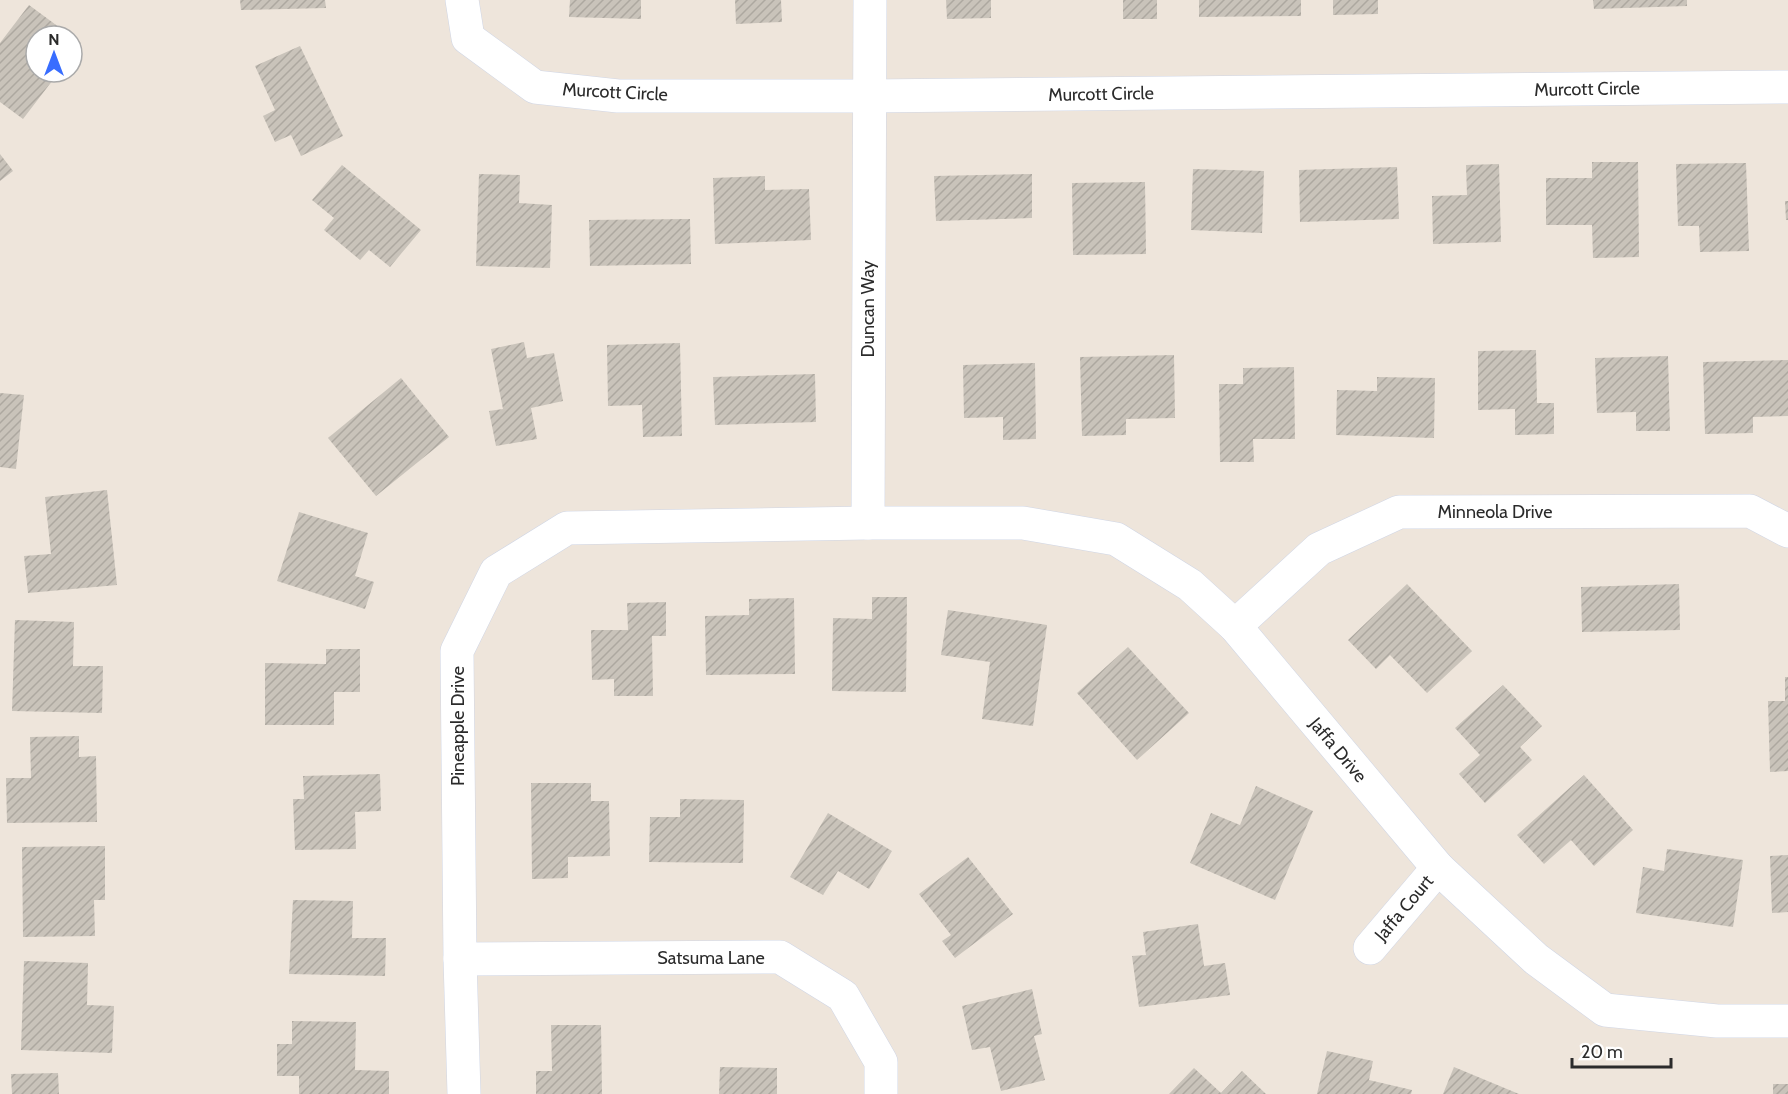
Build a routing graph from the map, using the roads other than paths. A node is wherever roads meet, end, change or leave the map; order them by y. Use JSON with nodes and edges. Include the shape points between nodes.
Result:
{"nodes":[{"id":1,"x":462,"y":0,"type":"edge"},
{"id":2,"x":870,"y":0,"type":"edge"},
{"id":3,"x":1788,"y":87,"type":"edge"},
{"id":4,"x":868,"y":96,"type":"junction"},
{"id":5,"x":868,"y":523,"type":"junction"},
{"id":6,"x":1788,"y":531,"type":"edge"},
{"id":7,"x":1235,"y":626,"type":"junction"},
{"id":8,"x":1438,"y":868,"type":"junction"},
{"id":9,"x":1370,"y":948,"type":"dead end"},
{"id":10,"x":460,"y":959,"type":"junction"},
{"id":11,"x":1788,"y":1021,"type":"edge"},
{"id":12,"x":464,"y":1094,"type":"edge"},
{"id":13,"x":881,"y":1094,"type":"edge"}],
"edges":[{"from":1,"to":4,"type":"street","name":"Murcott Circle","via":[[468,38],[535,87],[618,96]]},
{"from":2,"to":4,"type":"street","name":"Duncan Way"},
{"from":3,"to":4,"type":"street","name":"Murcott Circle"},
{"from":4,"to":5,"type":"street","name":"Duncan Way"},
{"from":5,"to":7,"type":"street","name":"Jaffa Drive","via":[[1023,523],[1116,539],[1190,585]]},
{"from":5,"to":10,"type":"street","name":"Pineapple Drive","via":[[567,528],[496,572],[457,651]]},
{"from":6,"to":7,"type":"street","name":"Minneola Drive","via":[[1750,511],[1399,513],[1319,549]]},
{"from":7,"to":8,"type":"street","name":"Jaffa Drive"},
{"from":8,"to":9,"type":"street","name":"Jaffa Court"},
{"from":8,"to":11,"type":"street","name":"Jaffa Drive","via":[[1536,958],[1605,1010],[1718,1021]]},
{"from":10,"to":12,"type":"street","name":"Pineapple Drive"},
{"from":10,"to":13,"type":"street","name":"Satsuma Lane","via":[[780,957],[843,996],[881,1062]]}]}
